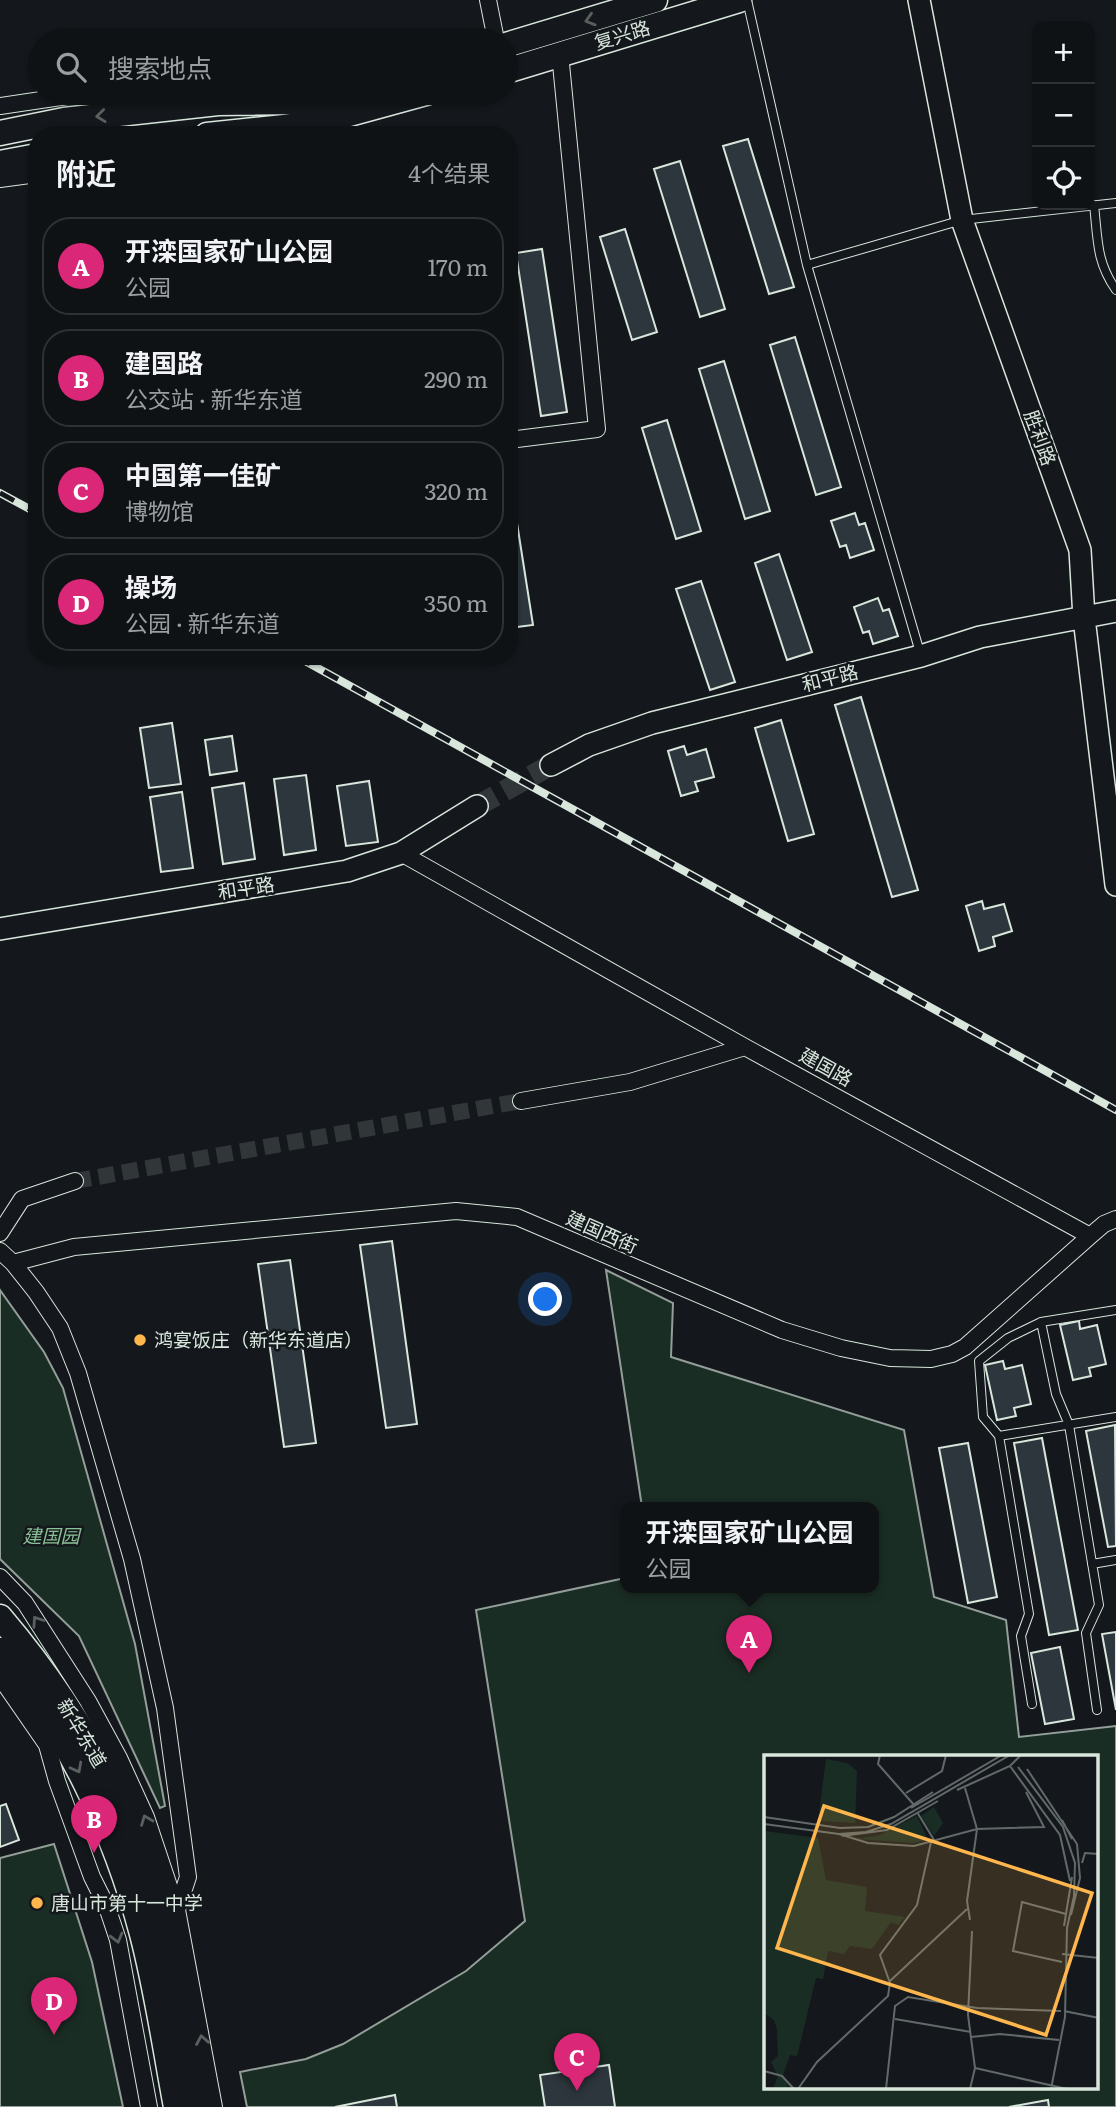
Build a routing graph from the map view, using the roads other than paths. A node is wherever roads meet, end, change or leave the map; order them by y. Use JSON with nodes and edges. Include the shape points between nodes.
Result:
{"nodes":[{"id":1,"x":488,"y":0,"type":"edge"},
{"id":2,"x":655,"y":0,"type":"edge"},
{"id":3,"x":739,"y":0,"type":"edge"},
{"id":4,"x":747,"y":0,"type":"edge"},
{"id":5,"x":919,"y":0,"type":"edge"},
{"id":6,"x":494,"y":28,"type":"edge"},
{"id":7,"x":518,"y":41,"type":"edge"},
{"id":8,"x":560,"y":54,"type":"junction"},
{"id":9,"x":518,"y":67,"type":"edge"},
{"id":10,"x":28,"y":102,"type":"edge"},
{"id":11,"x":200,"y":105,"type":"edge"},
{"id":12,"x":382,"y":105,"type":"edge"},
{"id":13,"x":0,"y":106,"type":"edge"},
{"id":14,"x":34,"y":126,"type":"edge"},
{"id":15,"x":293,"y":126,"type":"edge"},
{"id":16,"x":28,"y":127,"type":"edge"},
{"id":17,"x":0,"y":133,"type":"edge"},
{"id":18,"x":28,"y":162,"type":"edge"},
{"id":19,"x":0,"y":163,"type":"edge"},
{"id":20,"x":28,"y":163,"type":"edge"},
{"id":21,"x":28,"y":165,"type":"edge"},
{"id":22,"x":0,"y":170,"type":"edge"},
{"id":23,"x":0,"y":179,"type":"edge"},
{"id":24,"x":1116,"y":203,"type":"edge"},
{"id":25,"x":1095,"y":205,"type":"edge"},
{"id":26,"x":1050,"y":210,"type":"edge"},
{"id":27,"x":1094,"y":210,"type":"edge"},
{"id":28,"x":962,"y":220,"type":"junction"},
{"id":29,"x":807,"y":265,"type":"junction"},
{"id":30,"x":1116,"y":290,"type":"edge"},
{"id":31,"x":518,"y":439,"type":"edge"},
{"id":32,"x":1116,"y":611,"type":"edge"},
{"id":33,"x":1084,"y":618,"type":"junction"},
{"id":34,"x":921,"y":656,"type":"junction"},
{"id":35,"x":551,"y":765,"type":"tunnel mouth"},
{"id":36,"x":477,"y":806,"type":"tunnel mouth"},
{"id":37,"x":1114,"y":845,"type":"edge"},
{"id":38,"x":401,"y":853,"type":"junction"},
{"id":39,"x":1116,"y":886,"type":"edge"},
{"id":40,"x":0,"y":929,"type":"edge"},
{"id":41,"x":745,"y":1047,"type":"junction"},
{"id":42,"x":521,"y":1101,"type":"tunnel mouth"},
{"id":43,"x":75,"y":1181,"type":"tunnel mouth"},
{"id":44,"x":1116,"y":1219,"type":"edge"},
{"id":45,"x":0,"y":1233,"type":"edge"},
{"id":46,"x":1090,"y":1236,"type":"junction"},
{"id":47,"x":0,"y":1251,"type":"edge"},
{"id":48,"x":13,"y":1263,"type":"junction"},
{"id":49,"x":1116,"y":1310,"type":"edge"},
{"id":50,"x":1041,"y":1322,"type":"junction"},
{"id":51,"x":1116,"y":1417,"type":"edge"},
{"id":52,"x":1069,"y":1425,"type":"junction"},
{"id":53,"x":999,"y":1436,"type":"junction"},
{"id":54,"x":1116,"y":1560,"type":"edge"},
{"id":55,"x":1092,"y":1564,"type":"junction"},
{"id":56,"x":0,"y":1577,"type":"edge"},
{"id":57,"x":0,"y":1617,"type":"edge"},
{"id":58,"x":0,"y":1650,"type":"edge"},
{"id":59,"x":0,"y":1677,"type":"edge"},
{"id":60,"x":1032,"y":1704,"type":"dead end"},
{"id":61,"x":1097,"y":1710,"type":"dead end"},
{"id":62,"x":170,"y":1920,"type":"junction"},
{"id":63,"x":149,"y":2107,"type":"edge"},
{"id":64,"x":176,"y":2107,"type":"edge"},
{"id":65,"x":198,"y":2107,"type":"edge"},
{"id":66,"x":214,"y":2107,"type":"edge"}],
"edges":[{"from":1,"to":6,"type":"street"},
{"from":2,"to":7,"type":"main road","name":"复兴路","one_way":true},
{"from":3,"to":8,"type":"main road","name":"复兴路"},
{"from":4,"to":29,"type":"lane"},
{"from":5,"to":28,"type":"street","name":"胜利路"},
{"from":8,"to":9,"type":"main road","name":"复兴路"},
{"from":8,"to":31,"type":"street","via":[[597,429]]},
{"from":10,"to":13,"type":"street"},
{"from":11,"to":14,"type":"main road","one_way":true},
{"from":12,"to":15,"type":"main road"},
{"from":16,"to":17,"type":"main road","one_way":true},
{"from":18,"to":19,"type":"main road"},
{"from":20,"to":22,"type":"main road"},
{"from":21,"to":23,"type":"street"},
{"from":24,"to":25,"type":"lane"},
{"from":26,"to":28,"type":"lane"},
{"from":27,"to":30,"type":"lane","via":[[1099,259]]},
{"from":28,"to":29,"type":"lane"},
{"from":28,"to":33,"type":"street","name":"胜利路","via":[[1080,550]]},
{"from":29,"to":34,"type":"lane"},
{"from":32,"to":33,"type":"street","name":"和平路"},
{"from":33,"to":34,"type":"street","name":"和平路","via":[[980,637]]},
{"from":33,"to":37,"type":"street","name":"胜利路"},
{"from":34,"to":35,"type":"street","name":"和平路","via":[[652,723],[589,745]]},
{"from":36,"to":38,"type":"street","name":"和平路"},
{"from":37,"to":39,"type":"street","name":"胜利路"},
{"from":38,"to":40,"type":"street","name":"和平路","via":[[346,871]]},
{"from":38,"to":41,"type":"street","name":"建国路"},
{"from":41,"to":42,"type":"street","via":[[630,1082]]},
{"from":41,"to":46,"type":"street","name":"建国路"},
{"from":43,"to":45,"type":"street","via":[[22,1199]]},
{"from":44,"to":46,"type":"street","name":"建国西街"},
{"from":46,"to":48,"type":"street","name":"建国西街","via":[[976,1338],[952,1354],[931,1359],[890,1358],[782,1331],[517,1217],[456,1211],[74,1247]]},
{"from":47,"to":48,"type":"street"},
{"from":48,"to":62,"type":"street","via":[[60,1328],[78,1373],[132,1559],[165,1708],[188,1877]]},
{"from":49,"to":50,"type":"lane"},
{"from":50,"to":52,"type":"lane","via":[[1056,1394]]},
{"from":50,"to":53,"type":"lane","via":[[1008,1338],[979,1361],[983,1417]]},
{"from":51,"to":52,"type":"lane"},
{"from":52,"to":53,"type":"lane"},
{"from":52,"to":55,"type":"lane"},
{"from":53,"to":60,"type":"lane","via":[[1029,1614],[1021,1636]]},
{"from":54,"to":55,"type":"lane"},
{"from":55,"to":61,"type":"lane","via":[[1099,1605],[1086,1633]]},
{"from":62,"to":56,"type":"street","one_way":true,"via":[[146,1817],[119,1758],[52,1644],[25,1603]]},
{"from":57,"to":62,"type":"main road","name":"新华东道","via":[[92,1745]]},
{"from":58,"to":64,"type":"main road","name":"新华东道","one_way":true,"via":[[76,1765],[100,1814],[128,1888],[152,1975]]},
{"from":59,"to":63,"type":"street","one_way":true,"via":[[47,1745],[92,1877],[107,1907],[118,1940]]},
{"from":62,"to":65,"type":"main road","name":"新华东道"},
{"from":66,"to":62,"type":"street","one_way":true}]}
